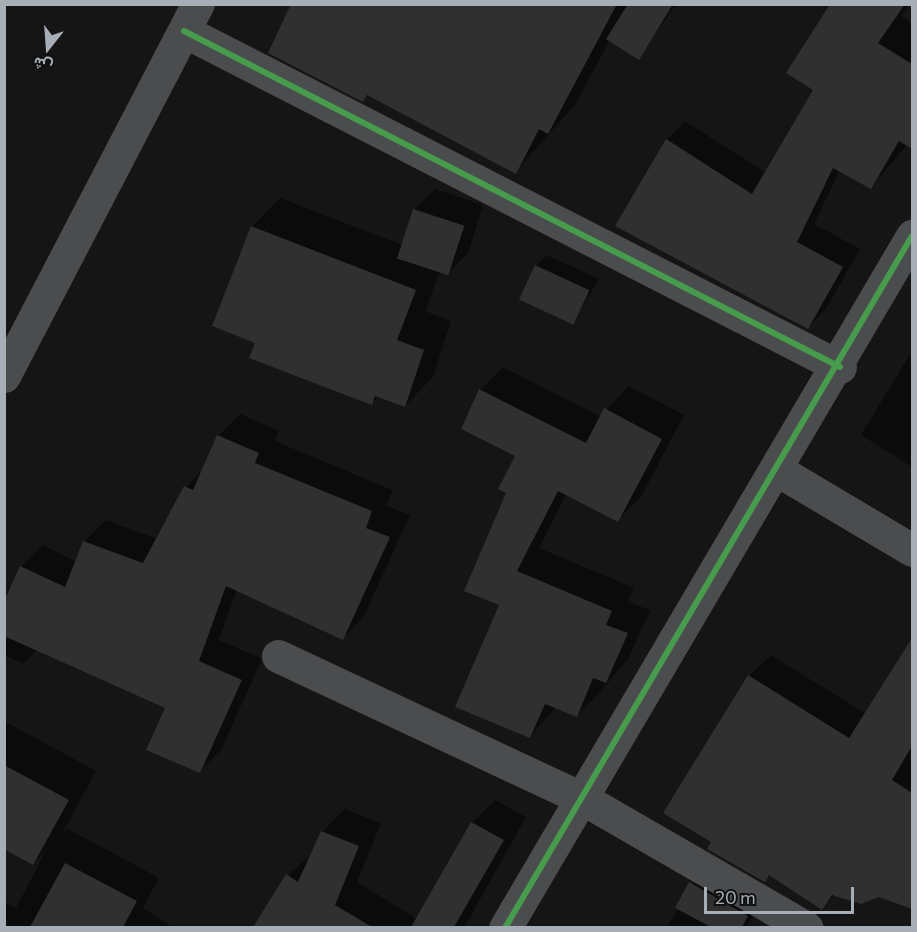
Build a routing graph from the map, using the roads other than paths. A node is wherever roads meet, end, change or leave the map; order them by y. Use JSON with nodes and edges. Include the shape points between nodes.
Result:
{"nodes":[{"id":1,"x":191,"y":18,"type":"edge"},
{"id":2,"x":912,"y":236,"type":"edge"},
{"id":3,"x":840,"y":367,"type":"junction"},
{"id":4,"x":4,"y":376,"type":"edge"},
{"id":5,"x":779,"y":471,"type":"junction"},
{"id":6,"x":912,"y":550,"type":"edge"},
{"id":7,"x":278,"y":656,"type":"dead end"},
{"id":8,"x":585,"y":800,"type":"junction"},
{"id":9,"x":506,"y":927,"type":"edge"},
{"id":10,"x":807,"y":927,"type":"edge"}],
"edges":[{"from":1,"to":3,"type":"street"},
{"from":1,"to":4,"type":"street"},
{"from":2,"to":3,"type":"street"},
{"from":3,"to":5,"type":"street"},
{"from":5,"to":6,"type":"street"},
{"from":5,"to":8,"type":"street"},
{"from":7,"to":8,"type":"street"},
{"from":8,"to":9,"type":"street"},
{"from":8,"to":10,"type":"street"}]}
